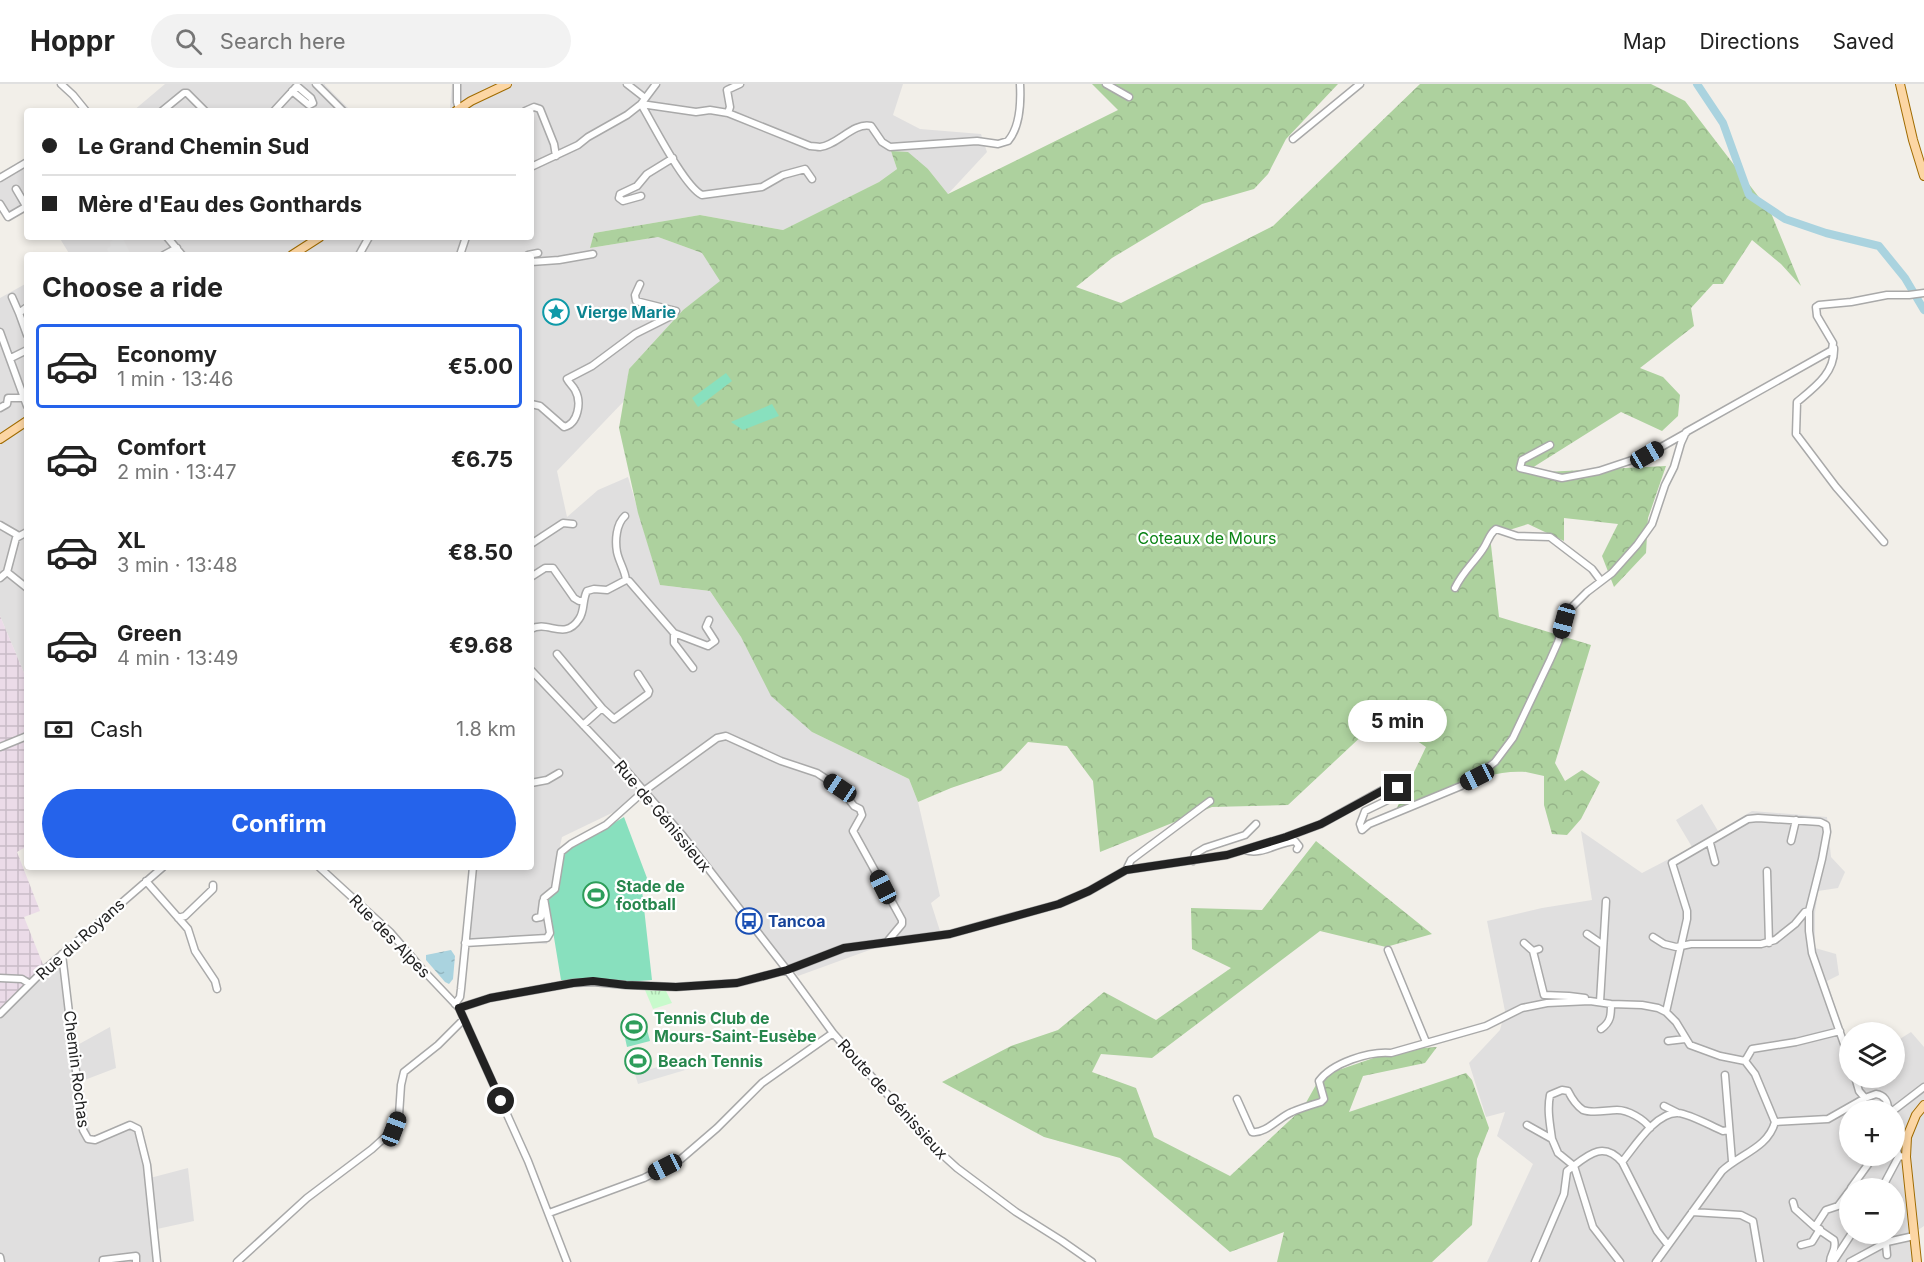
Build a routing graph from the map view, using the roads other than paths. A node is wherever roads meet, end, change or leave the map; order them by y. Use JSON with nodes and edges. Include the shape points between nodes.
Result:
{"nodes":[{"id":1,"x":61,"y":84,"type":"edge"},
{"id":2,"x":316,"y":84,"type":"edge"},
{"id":3,"x":457,"y":84,"type":"edge"},
{"id":4,"x":507,"y":84,"type":"edge"},
{"id":5,"x":627,"y":84,"type":"edge"},
{"id":6,"x":656,"y":84,"type":"edge"},
{"id":7,"x":740,"y":84,"type":"edge"},
{"id":8,"x":1020,"y":84,"type":"edge"},
{"id":9,"x":1106,"y":84,"type":"edge"},
{"id":10,"x":1360,"y":84,"type":"edge"},
{"id":11,"x":1900,"y":84,"type":"edge"},
{"id":12,"x":292,"y":91,"type":"dead end"},
{"id":13,"x":1129,"y":97,"type":"dead end"},
{"id":14,"x":643,"y":101,"type":"junction"},
{"id":15,"x":84,"y":108,"type":"edge"},
{"id":16,"x":166,"y":108,"type":"edge"},
{"id":17,"x":206,"y":108,"type":"edge"},
{"id":18,"x":277,"y":108,"type":"edge"},
{"id":19,"x":340,"y":108,"type":"edge"},
{"id":20,"x":457,"y":108,"type":"edge"},
{"id":21,"x":461,"y":108,"type":"edge"},
{"id":22,"x":534,"y":108,"type":"edge"},
{"id":23,"x":728,"y":113,"type":"junction"},
{"id":24,"x":1293,"y":139,"type":"dead end"},
{"id":25,"x":556,"y":156,"type":"junction"},
{"id":26,"x":673,"y":158,"type":"junction"},
{"id":27,"x":24,"y":164,"type":"edge"},
{"id":28,"x":534,"y":166,"type":"edge"},
{"id":29,"x":1924,"y":176,"type":"edge"},
{"id":30,"x":0,"y":178,"type":"edge"},
{"id":31,"x":812,"y":179,"type":"dead end"},
{"id":32,"x":16,"y":189,"type":"dead end"},
{"id":33,"x":641,"y":196,"type":"dead end"},
{"id":34,"x":24,"y":201,"type":"edge"},
{"id":35,"x":0,"y":204,"type":"edge"},
{"id":36,"x":24,"y":208,"type":"edge"},
{"id":37,"x":170,"y":240,"type":"edge"},
{"id":38,"x":315,"y":240,"type":"edge"},
{"id":39,"x":177,"y":248,"type":"junction"},
{"id":40,"x":170,"y":252,"type":"edge"},
{"id":41,"x":180,"y":252,"type":"edge"},
{"id":42,"x":297,"y":252,"type":"edge"},
{"id":43,"x":538,"y":252,"type":"dead end"},
{"id":44,"x":534,"y":253,"type":"edge"},
{"id":45,"x":593,"y":254,"type":"dead end"},
{"id":46,"x":534,"y":261,"type":"edge"},
{"id":47,"x":640,"y":284,"type":"dead end"},
{"id":48,"x":1921,"y":293,"type":"edge"},
{"id":49,"x":12,"y":297,"type":"dead end"},
{"id":50,"x":24,"y":310,"type":"edge"},
{"id":51,"x":19,"y":314,"type":"junction"},
{"id":52,"x":24,"y":327,"type":"edge"},
{"id":53,"x":0,"y":332,"type":"edge"},
{"id":54,"x":3,"y":348,"type":"edge"},
{"id":55,"x":1834,"y":348,"type":"junction"},
{"id":56,"x":24,"y":352,"type":"edge"},
{"id":57,"x":11,"y":358,"type":"junction"},
{"id":58,"x":23,"y":398,"type":"joint"},
{"id":59,"x":534,"y":405,"type":"edge"},
{"id":60,"x":0,"y":408,"type":"edge"},
{"id":61,"x":24,"y":423,"type":"edge"},
{"id":62,"x":24,"y":428,"type":"edge"},
{"id":63,"x":1686,"y":432,"type":"junction"},
{"id":64,"x":0,"y":442,"type":"edge"},
{"id":65,"x":1550,"y":446,"type":"dead end"},
{"id":66,"x":625,"y":516,"type":"dead end"},
{"id":67,"x":573,"y":524,"type":"dead end"},
{"id":68,"x":0,"y":525,"type":"edge"},
{"id":69,"x":24,"y":534,"type":"edge"},
{"id":70,"x":19,"y":536,"type":"junction"},
{"id":71,"x":534,"y":542,"type":"edge"},
{"id":72,"x":1884,"y":542,"type":"dead end"},
{"id":73,"x":7,"y":572,"type":"junction"},
{"id":74,"x":534,"y":575,"type":"edge"},
{"id":75,"x":0,"y":578,"type":"edge"},
{"id":76,"x":626,"y":580,"type":"junction"},
{"id":77,"x":1602,"y":581,"type":"junction"},
{"id":78,"x":24,"y":586,"type":"edge"},
{"id":79,"x":1455,"y":588,"type":"dead end"},
{"id":80,"x":583,"y":601,"type":"junction"},
{"id":81,"x":709,"y":620,"type":"dead end"},
{"id":82,"x":534,"y":628,"type":"edge"},
{"id":83,"x":674,"y":633,"type":"junction"},
{"id":84,"x":557,"y":654,"type":"dead end"},
{"id":85,"x":693,"y":668,"type":"dead end"},
{"id":86,"x":534,"y":673,"type":"edge"},
{"id":87,"x":638,"y":674,"type":"dead end"},
{"id":88,"x":602,"y":708,"type":"junction"},
{"id":89,"x":583,"y":724,"type":"junction"},
{"id":90,"x":24,"y":737,"type":"edge"},
{"id":91,"x":0,"y":747,"type":"edge"},
{"id":92,"x":559,"y":773,"type":"dead end"},
{"id":93,"x":534,"y":782,"type":"edge"},
{"id":94,"x":644,"y":791,"type":"junction"},
{"id":95,"x":1210,"y":801,"type":"dead end"},
{"id":96,"x":1796,"y":820,"type":"junction"},
{"id":97,"x":1256,"y":824,"type":"dead end"},
{"id":98,"x":1791,"y":841,"type":"dead end"},
{"id":99,"x":1710,"y":843,"type":"junction"},
{"id":100,"x":1297,"y":849,"type":"dead end"},
{"id":101,"x":1245,"y":850,"type":"junction"},
{"id":102,"x":1192,"y":861,"type":"junction"},
{"id":103,"x":1715,"y":862,"type":"dead end"},
{"id":104,"x":159,"y":870,"type":"edge"},
{"id":105,"x":323,"y":870,"type":"edge"},
{"id":106,"x":473,"y":870,"type":"edge"},
{"id":107,"x":1126,"y":870,"type":"junction"},
{"id":108,"x":1767,"y":871,"type":"dead end"},
{"id":109,"x":146,"y":881,"type":"junction"},
{"id":110,"x":213,"y":885,"type":"dead end"},
{"id":111,"x":544,"y":898,"type":"junction"},
{"id":112,"x":1606,"y":901,"type":"dead end"},
{"id":113,"x":1809,"y":911,"type":"junction"},
{"id":114,"x":178,"y":918,"type":"junction"},
{"id":115,"x":536,"y":918,"type":"dead end"},
{"id":116,"x":1587,"y":934,"type":"dead end"},
{"id":117,"x":1653,"y":937,"type":"dead end"},
{"id":118,"x":887,"y":942,"type":"junction"},
{"id":119,"x":465,"y":943,"type":"junction"},
{"id":120,"x":1524,"y":943,"type":"dead end"},
{"id":121,"x":1769,"y":943,"type":"junction"},
{"id":122,"x":1603,"y":945,"type":"junction"},
{"id":123,"x":1682,"y":946,"type":"junction"},
{"id":124,"x":1388,"y":950,"type":"dead end"},
{"id":125,"x":62,"y":954,"type":"junction"},
{"id":126,"x":787,"y":970,"type":"junction"},
{"id":127,"x":0,"y":978,"type":"edge"},
{"id":128,"x":30,"y":984,"type":"junction"},
{"id":129,"x":217,"y":989,"type":"dead end"},
{"id":130,"x":1590,"y":1001,"type":"junction"},
{"id":131,"x":1600,"y":1002,"type":"junction"},
{"id":132,"x":455,"y":1004,"type":"junction"},
{"id":133,"x":1611,"y":1004,"type":"junction"},
{"id":134,"x":1666,"y":1012,"type":"junction"},
{"id":135,"x":0,"y":1014,"type":"edge"},
{"id":136,"x":464,"y":1020,"type":"junction"},
{"id":137,"x":1839,"y":1028,"type":"edge"},
{"id":138,"x":1601,"y":1029,"type":"dead end"},
{"id":139,"x":1839,"y":1031,"type":"edge"},
{"id":140,"x":833,"y":1034,"type":"junction"},
{"id":141,"x":1685,"y":1039,"type":"junction"},
{"id":142,"x":1668,"y":1041,"type":"dead end"},
{"id":143,"x":1426,"y":1042,"type":"junction"},
{"id":144,"x":1745,"y":1060,"type":"junction"},
{"id":145,"x":1725,"y":1075,"type":"dead end"},
{"id":146,"x":1924,"y":1087,"type":"edge"},
{"id":147,"x":1858,"y":1088,"type":"edge"},
{"id":148,"x":1865,"y":1098,"type":"junction"},
{"id":149,"x":1237,"y":1099,"type":"dead end"},
{"id":150,"x":1886,"y":1100,"type":"edge"},
{"id":151,"x":1905,"y":1100,"type":"edge"},
{"id":152,"x":1924,"y":1105,"type":"edge"},
{"id":153,"x":1664,"y":1106,"type":"dead end"},
{"id":154,"x":1679,"y":1113,"type":"junction"},
{"id":155,"x":1775,"y":1122,"type":"junction"},
{"id":156,"x":1527,"y":1125,"type":"dead end"},
{"id":157,"x":1650,"y":1128,"type":"junction"},
{"id":158,"x":1729,"y":1130,"type":"junction"},
{"id":159,"x":1552,"y":1140,"type":"junction"},
{"id":160,"x":1905,"y":1147,"type":"edge"},
{"id":161,"x":1732,"y":1161,"type":"junction"},
{"id":162,"x":1622,"y":1162,"type":"junction"},
{"id":163,"x":1574,"y":1166,"type":"junction"},
{"id":164,"x":1904,"y":1166,"type":"edge"},
{"id":165,"x":1793,"y":1202,"type":"dead end"},
{"id":166,"x":1839,"y":1205,"type":"edge"},
{"id":167,"x":1692,"y":1212,"type":"junction"},
{"id":168,"x":549,"y":1213,"type":"junction"},
{"id":169,"x":1817,"y":1228,"type":"junction"},
{"id":170,"x":1914,"y":1236,"type":"junction"},
{"id":171,"x":1905,"y":1238,"type":"edge"},
{"id":172,"x":1844,"y":1244,"type":"edge"},
{"id":173,"x":1883,"y":1244,"type":"edge"},
{"id":174,"x":1887,"y":1244,"type":"edge"},
{"id":175,"x":1668,"y":1245,"type":"junction"},
{"id":176,"x":1801,"y":1245,"type":"dead end"},
{"id":177,"x":1887,"y":1255,"type":"dead end"},
{"id":178,"x":0,"y":1257,"type":"edge"},
{"id":179,"x":1089,"y":1261,"type":"edge"},
{"id":180,"x":1,"y":1262,"type":"edge"},
{"id":181,"x":103,"y":1262,"type":"edge"},
{"id":182,"x":136,"y":1262,"type":"edge"},
{"id":183,"x":157,"y":1262,"type":"edge"},
{"id":184,"x":237,"y":1262,"type":"edge"},
{"id":185,"x":567,"y":1262,"type":"edge"},
{"id":186,"x":1535,"y":1262,"type":"edge"},
{"id":187,"x":1620,"y":1262,"type":"edge"},
{"id":188,"x":1656,"y":1262,"type":"edge"},
{"id":189,"x":1760,"y":1262,"type":"edge"},
{"id":190,"x":1831,"y":1262,"type":"edge"},
{"id":191,"x":1850,"y":1262,"type":"edge"},
{"id":192,"x":1917,"y":1262,"type":"edge"}],
"edges":[{"from":1,"to":15,"type":"street"},
{"from":2,"to":19,"type":"street"},
{"from":3,"to":20,"type":"street"},
{"from":4,"to":21,"type":"main road"},
{"from":5,"to":14,"type":"street"},
{"from":6,"to":14,"type":"street"},
{"from":7,"to":23,"type":"street","via":[[728,90]]},
{"from":8,"to":23,"type":"street","via":[[1014,130],[1011,139],[1002,144],[967,141],[890,147],[868,125],[822,147],[810,146]]},
{"from":9,"to":13,"type":"street"},
{"from":10,"to":24,"type":"street"},
{"from":11,"to":29,"type":"main road"},
{"from":12,"to":18,"type":"street"},
{"from":14,"to":23,"type":"street","via":[[696,112]]},
{"from":14,"to":25,"type":"street","via":[[627,115]]},
{"from":14,"to":26,"type":"street"},
{"from":16,"to":17,"type":"street","via":[[184,93]]},
{"from":22,"to":25,"type":"street","via":[[540,110]]},
{"from":25,"to":28,"type":"street"},
{"from":26,"to":31,"type":"street","via":[[702,195],[762,187],[795,171],[805,170]]},
{"from":26,"to":33,"type":"street","via":[[619,198],[623,201]]},
{"from":27,"to":30,"type":"street"},
{"from":32,"to":34,"type":"street"},
{"from":35,"to":36,"type":"street","via":[[8,217]]},
{"from":37,"to":39,"type":"street"},
{"from":38,"to":42,"type":"main road"},
{"from":39,"to":40,"type":"street"},
{"from":39,"to":41,"type":"street"},
{"from":43,"to":44,"type":"street"},
{"from":45,"to":46,"type":"street"},
{"from":47,"to":59,"type":"street","via":[[636,301],[676,311],[673,315],[635,334],[567,379],[578,399],[575,420],[570,426],[564,427]]},
{"from":48,"to":55,"type":"street","via":[[1819,305],[1817,316]]},
{"from":49,"to":51,"type":"street"},
{"from":50,"to":51,"type":"street"},
{"from":51,"to":52,"type":"street"},
{"from":53,"to":54,"type":"street"},
{"from":54,"to":57,"type":"street"},
{"from":55,"to":63,"type":"street"},
{"from":55,"to":72,"type":"street","via":[[1834,359],[1823,381],[1797,402],[1796,434]]},
{"from":56,"to":57,"type":"street"},
{"from":57,"to":58,"type":"street"},
{"from":58,"to":60,"type":"street","via":[[8,398]]},
{"from":61,"to":64,"type":"main road"},
{"from":62,"to":64,"type":"main road"},
{"from":63,"to":65,"type":"street","via":[[1647,455],[1599,471],[1562,478],[1520,468],[1522,460]]},
{"from":63,"to":77,"type":"street","via":[[1652,524]]},
{"from":66,"to":76,"type":"street","via":[[616,544]]},
{"from":67,"to":71,"type":"street","via":[[563,523]]},
{"from":68,"to":70,"type":"street"},
{"from":69,"to":70,"type":"street"},
{"from":70,"to":73,"type":"street","via":[[13,544]]},
{"from":73,"to":75,"type":"street"},
{"from":73,"to":78,"type":"street"},
{"from":74,"to":80,"type":"street","via":[[553,568],[574,598]]},
{"from":76,"to":80,"type":"street","via":[[607,590],[590,589]]},
{"from":76,"to":83,"type":"street"},
{"from":77,"to":79,"type":"street","via":[[1550,537],[1513,535],[1496,529]]},
{"from":77,"to":101,"type":"street","via":[[1578,600],[1566,616],[1554,652],[1513,738],[1490,768],[1461,786],[1363,830],[1360,824],[1365,811],[1398,795],[1398,788],[1389,787],[1321,824]]},
{"from":80,"to":82,"type":"street","via":[[579,620],[567,629]]},
{"from":81,"to":83,"type":"street","via":[[706,627],[714,637],[713,645]]},
{"from":83,"to":85,"type":"street","via":[[674,643]]},
{"from":84,"to":88,"type":"street"},
{"from":86,"to":89,"type":"street","name":"Rue de Génissieux"},
{"from":87,"to":88,"type":"street","via":[[650,691],[648,694],[614,718]]},
{"from":88,"to":89,"type":"street"},
{"from":89,"to":94,"type":"street","name":"Rue de Génissieux"},
{"from":90,"to":91,"type":"street"},
{"from":92,"to":93,"type":"street"},
{"from":94,"to":111,"type":"street","via":[[606,825],[561,852],[555,889]]},
{"from":94,"to":118,"type":"street","via":[[717,738],[726,736],[817,773],[840,788],[861,811],[854,831],[902,920]]},
{"from":94,"to":126,"type":"street","name":"Rue de Génissieux"},
{"from":95,"to":107,"type":"street","via":[[1131,860]]},
{"from":96,"to":98,"type":"street"},
{"from":96,"to":99,"type":"street","via":[[1748,819]]},
{"from":96,"to":113,"type":"street","via":[[1820,822],[1827,832]]},
{"from":97,"to":102,"type":"street","via":[[1245,835],[1205,848]]},
{"from":99,"to":103,"type":"street"},
{"from":99,"to":123,"type":"street","via":[[1672,863],[1687,911]]},
{"from":100,"to":101,"type":"street","via":[[1295,841],[1287,841],[1255,853]]},
{"from":101,"to":102,"type":"street"},
{"from":102,"to":107,"type":"street"},
{"from":104,"to":109,"type":"street","name":"Rue du Royans"},
{"from":105,"to":132,"type":"street","name":"Rue des Alpes","via":[[390,932]]},
{"from":106,"to":119,"type":"street"},
{"from":107,"to":118,"type":"street","via":[[1051,907],[950,934]]},
{"from":108,"to":121,"type":"street"},
{"from":109,"to":114,"type":"street"},
{"from":109,"to":125,"type":"street","name":"Rue du Royans"},
{"from":110,"to":114,"type":"street","via":[[185,916]]},
{"from":111,"to":115,"type":"street","via":[[541,917]]},
{"from":111,"to":119,"type":"street","via":[[550,933],[547,938]]},
{"from":112,"to":122,"type":"street"},
{"from":113,"to":121,"type":"street"},
{"from":113,"to":137,"type":"street","via":[[1812,953]]},
{"from":114,"to":129,"type":"street"},
{"from":116,"to":122,"type":"street"},
{"from":117,"to":123,"type":"street","via":[[1664,944]]},
{"from":118,"to":126,"type":"street","via":[[844,948]]},
{"from":119,"to":132,"type":"street","via":[[461,989]]},
{"from":120,"to":130,"type":"street","via":[[1536,950],[1544,995]]},
{"from":121,"to":123,"type":"street"},
{"from":122,"to":131,"type":"street"},
{"from":123,"to":134,"type":"street"},
{"from":124,"to":143,"type":"street"},
{"from":125,"to":128,"type":"street","name":"Rue du Royans"},
{"from":125,"to":183,"type":"street","name":"Chemin Rochas","via":[[83,1130],[88,1139],[96,1140],[130,1125],[138,1129],[147,1165]]},
{"from":126,"to":132,"type":"street","via":[[737,983],[676,987],[573,983]]},
{"from":126,"to":140,"type":"street","name":"Route de Génissieux"},
{"from":127,"to":128,"type":"street","via":[[22,979]]},
{"from":128,"to":135,"type":"street","name":"Rue du Royans"},
{"from":130,"to":131,"type":"street"},
{"from":130,"to":143,"type":"street","via":[[1522,1008],[1486,1026]]},
{"from":131,"to":133,"type":"street"},
{"from":132,"to":136,"type":"street","name":"Rue des Alpes"},
{"from":133,"to":134,"type":"street","via":[[1642,1005]]},
{"from":133,"to":138,"type":"street","via":[[1611,1018]]},
{"from":134,"to":141,"type":"street"},
{"from":136,"to":168,"type":"street","name":"Rue des Alpes"},
{"from":136,"to":184,"type":"street","via":[[404,1072],[394,1129],[307,1198]]},
{"from":139,"to":144,"type":"street","via":[[1752,1049]]},
{"from":140,"to":168,"type":"street","via":[[762,1083],[681,1159],[644,1178]]},
{"from":140,"to":179,"type":"street","name":"Route de Génissieux","via":[[943,1156]]},
{"from":141,"to":142,"type":"street"},
{"from":141,"to":144,"type":"street","via":[[1700,1050]]},
{"from":143,"to":149,"type":"street","via":[[1352,1059],[1319,1081],[1324,1099],[1321,1102],[1290,1112],[1257,1133],[1250,1128]]},
{"from":144,"to":155,"type":"street","via":[[1759,1082]]},
{"from":145,"to":158,"type":"street"},
{"from":146,"to":151,"type":"street"},
{"from":147,"to":148,"type":"street"},
{"from":148,"to":150,"type":"street","via":[[1876,1094]]},
{"from":148,"to":155,"type":"street","via":[[1827,1119]]},
{"from":152,"to":160,"type":"main road","via":[[1916,1115]]},
{"from":153,"to":154,"type":"street"},
{"from":154,"to":157,"type":"street","via":[[1658,1119]]},
{"from":154,"to":158,"type":"street"},
{"from":155,"to":161,"type":"street","via":[[1764,1142]]},
{"from":156,"to":159,"type":"street"},
{"from":157,"to":159,"type":"street","via":[[1639,1118],[1619,1110],[1584,1110],[1565,1089],[1549,1098]]},
{"from":157,"to":162,"type":"street"},
{"from":158,"to":161,"type":"street"},
{"from":159,"to":163,"type":"street","via":[[1558,1153]]},
{"from":161,"to":167,"type":"street"},
{"from":162,"to":163,"type":"street","via":[[1602,1150]]},
{"from":162,"to":175,"type":"street","via":[[1657,1232]]},
{"from":163,"to":186,"type":"street","via":[[1567,1171],[1564,1194]]},
{"from":163,"to":187,"type":"street","via":[[1593,1227]]},
{"from":164,"to":170,"type":"main road"},
{"from":165,"to":169,"type":"street","via":[[1795,1209]]},
{"from":166,"to":169,"type":"street","via":[[1826,1210]]},
{"from":167,"to":175,"type":"street"},
{"from":167,"to":189,"type":"street","via":[[1741,1215],[1753,1221]]},
{"from":168,"to":185,"type":"street","name":"Rue des Alpes"},
{"from":169,"to":176,"type":"street","via":[[1812,1242]]},
{"from":169,"to":190,"type":"street","via":[[1834,1240]]},
{"from":170,"to":171,"type":"street"},
{"from":170,"to":192,"type":"main road"},
{"from":172,"to":190,"type":"street"},
{"from":173,"to":191,"type":"street"},
{"from":174,"to":177,"type":"street"},
{"from":175,"to":188,"type":"street"},
{"from":178,"to":180,"type":"street"},
{"from":181,"to":182,"type":"street","via":[[136,1256]]}]}
